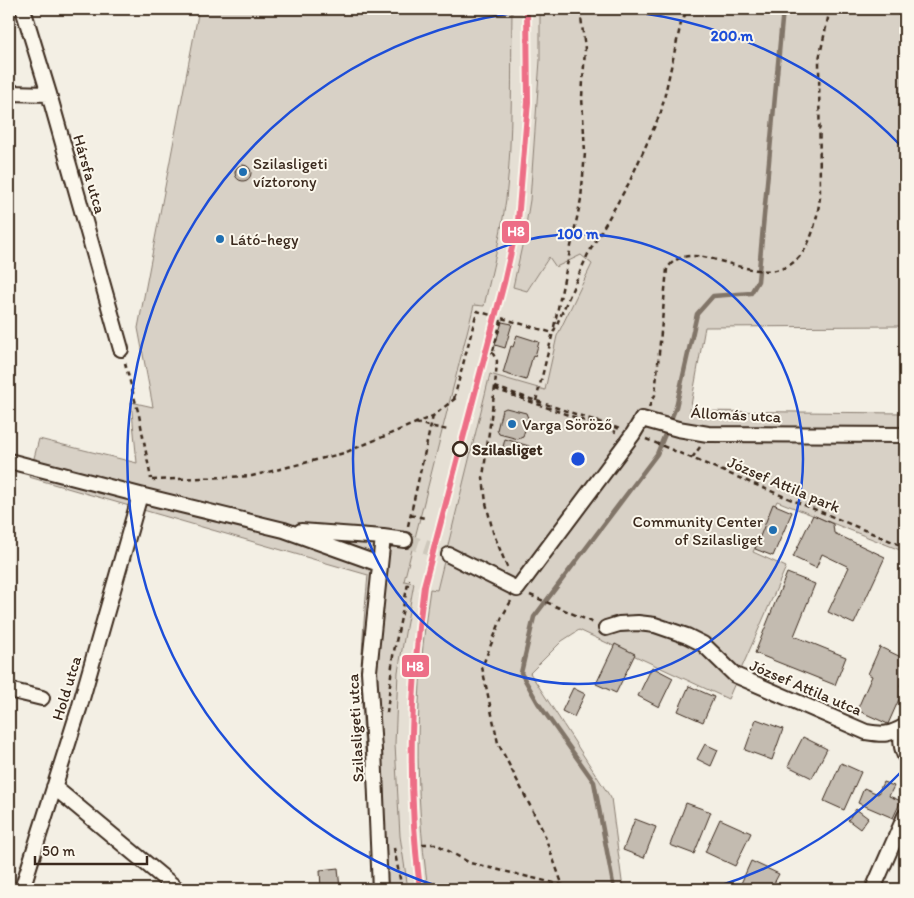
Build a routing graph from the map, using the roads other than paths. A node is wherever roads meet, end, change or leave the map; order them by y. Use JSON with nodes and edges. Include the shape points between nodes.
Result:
{"nodes":[{"id":1,"x":23,"y":9,"type":"edge"},
{"id":2,"x":9,"y":93,"type":"edge"},
{"id":3,"x":49,"y":94,"type":"junction"},
{"id":4,"x":121,"y":349,"type":"road end"},
{"id":5,"x":905,"y":435,"type":"edge"},
{"id":6,"x":9,"y":460,"type":"edge"},
{"id":7,"x":140,"y":495,"type":"junction"},
{"id":8,"x":284,"y":530,"type":"junction"},
{"id":9,"x":383,"y":537,"type":"junction"},
{"id":10,"x":405,"y":540,"type":"tunnel mouth"},
{"id":11,"x":449,"y":555,"type":"tunnel mouth"},
{"id":12,"x":378,"y":564,"type":"junction"},
{"id":13,"x":606,"y":628,"type":"road end"},
{"id":14,"x":9,"y":690,"type":"edge"},
{"id":15,"x":42,"y":698,"type":"dead end"},
{"id":16,"x":905,"y":726,"type":"edge"},
{"id":17,"x":905,"y":756,"type":"edge"},
{"id":18,"x":54,"y":787,"type":"junction"},
{"id":19,"x":905,"y":816,"type":"edge"},
{"id":20,"x":22,"y":889,"type":"edge"},
{"id":21,"x":177,"y":889,"type":"edge"},
{"id":22,"x":380,"y":889,"type":"edge"},
{"id":23,"x":873,"y":889,"type":"edge"}],
"edges":[{"from":1,"to":3,"type":"street","name":"Hársfa utca"},
{"from":2,"to":3,"type":"street"},
{"from":3,"to":4,"type":"street","name":"Hársfa utca"},
{"from":5,"to":11,"type":"street","name":"Állomás utca","via":[[708,434],[642,419],[518,589]]},
{"from":6,"to":7,"type":"street"},
{"from":7,"to":8,"type":"street"},
{"from":7,"to":18,"type":"street","name":"Hold utca"},
{"from":8,"to":9,"type":"street"},
{"from":8,"to":12,"type":"street"},
{"from":9,"to":10,"type":"street"},
{"from":9,"to":12,"type":"street","name":"Szilasligeti utca"},
{"from":12,"to":22,"type":"street","name":"Szilasligeti utca","via":[[369,671]]},
{"from":13,"to":16,"type":"street","name":"József Attila utca","via":[[627,623],[670,629],[703,644],[735,675],[866,732],[883,735]]},
{"from":14,"to":15,"type":"street"},
{"from":16,"to":17,"type":"street","via":[[900,737]]},
{"from":18,"to":20,"type":"street","name":"Hold utca"},
{"from":18,"to":21,"type":"street"},
{"from":19,"to":23,"type":"street"}]}
